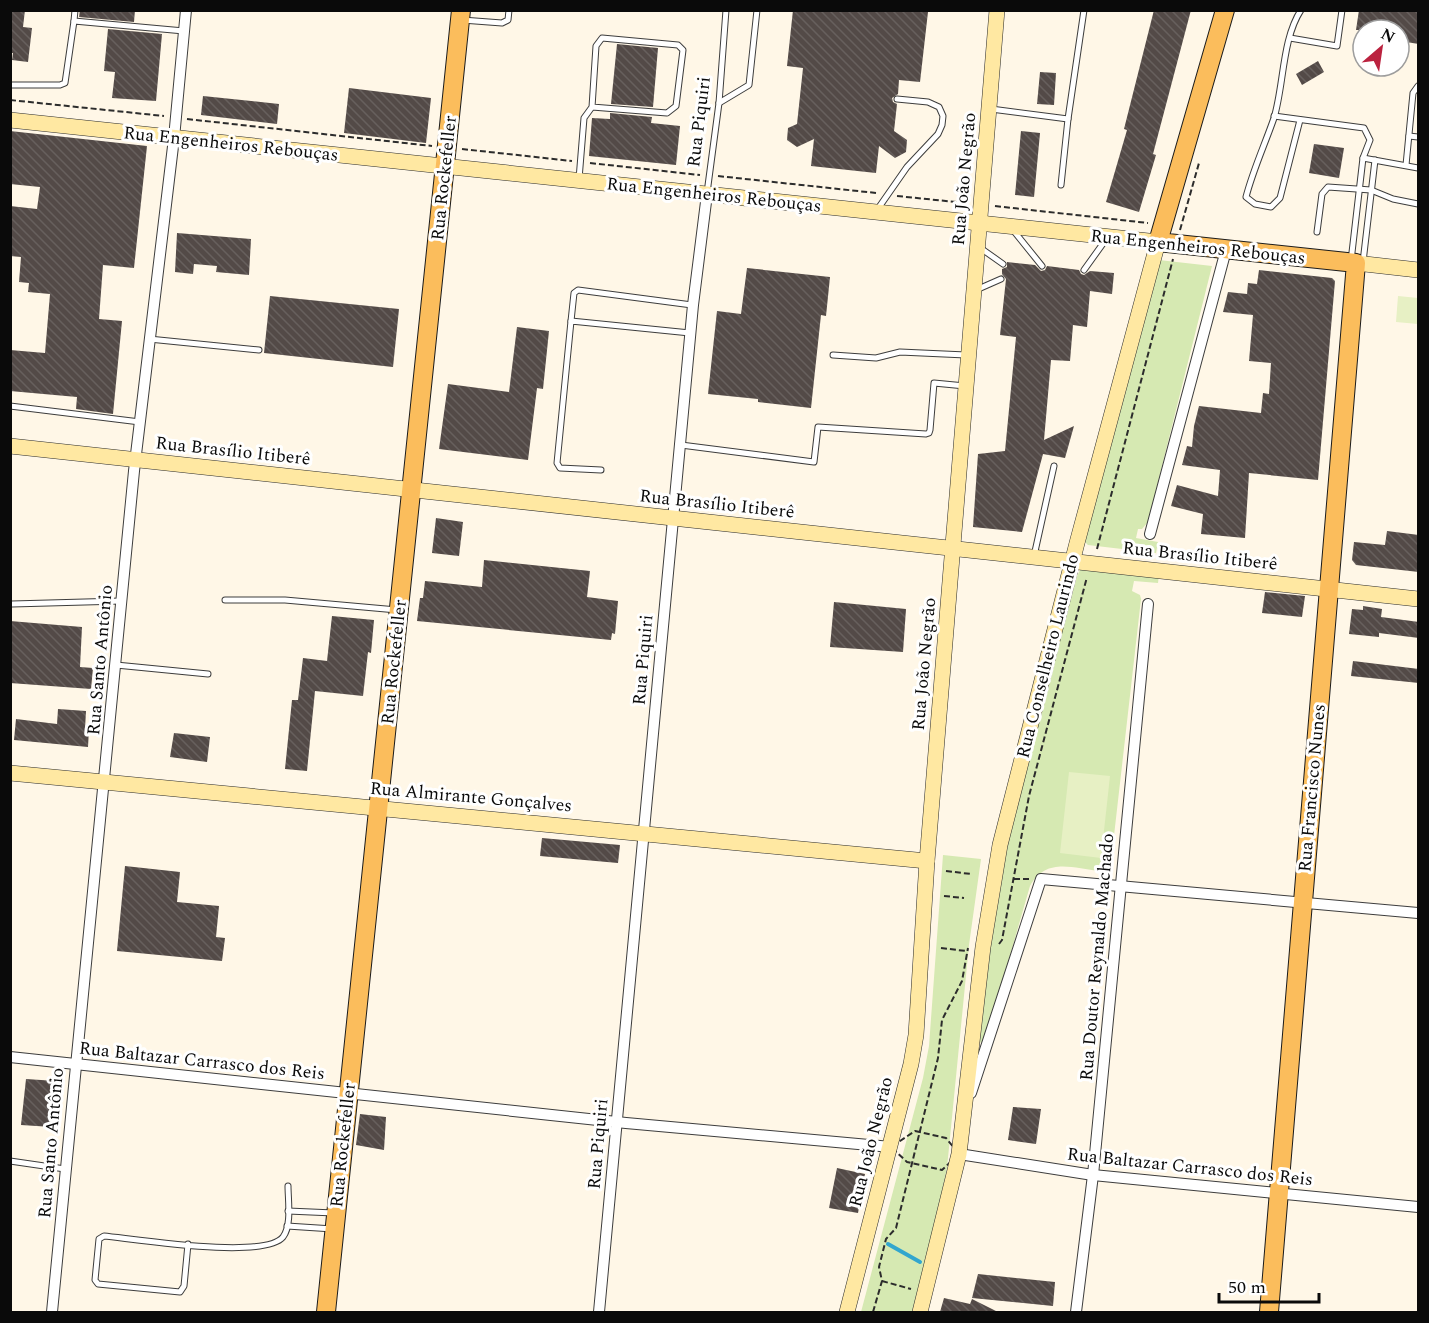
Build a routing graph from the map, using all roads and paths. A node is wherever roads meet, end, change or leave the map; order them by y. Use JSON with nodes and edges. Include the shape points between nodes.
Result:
{"nodes":[{"id":1,"x":75,"y":10,"type":"edge"},
{"id":2,"x":186,"y":10,"type":"edge"},
{"id":3,"x":509,"y":10,"type":"edge"},
{"id":4,"x":726,"y":10,"type":"edge"},
{"id":5,"x":758,"y":10,"type":"edge"},
{"id":6,"x":997,"y":10,"type":"edge"},
{"id":7,"x":1084,"y":10,"type":"edge"},
{"id":8,"x":1225,"y":10,"type":"edge"},
{"id":9,"x":1301,"y":10,"type":"edge"},
{"id":10,"x":1342,"y":10,"type":"edge"},
{"id":11,"x":461,"y":15,"type":"edge"},
{"id":12,"x":74,"y":21,"type":"junction"},
{"id":13,"x":184,"y":31,"type":"junction"},
{"id":14,"x":1290,"y":38,"type":"junction"},
{"id":15,"x":10,"y":85,"type":"edge"},
{"id":16,"x":1419,"y":86,"type":"edge"},
{"id":17,"x":897,"y":99,"type":"dead end"},
{"id":18,"x":10,"y":100,"type":"edge"},
{"id":19,"x":719,"y":103,"type":"junction"},
{"id":20,"x":1415,"y":106,"type":"edge"},
{"id":21,"x":592,"y":107,"type":"junction"},
{"id":22,"x":989,"y":109,"type":"junction"},
{"id":23,"x":164,"y":116,"type":"dead end"},
{"id":24,"x":1274,"y":116,"type":"junction"},
{"id":25,"x":186,"y":119,"type":"dead end"},
{"id":26,"x":1068,"y":119,"type":"junction"},
{"id":27,"x":10,"y":120,"type":"edge"},
{"id":28,"x":1300,"y":120,"type":"junction"},
{"id":29,"x":1409,"y":136,"type":"junction"},
{"id":30,"x":1419,"y":137,"type":"edge"},
{"id":31,"x":174,"y":138,"type":"junction"},
{"id":32,"x":432,"y":146,"type":"dead end"},
{"id":33,"x":1363,"y":158,"type":"junction"},
{"id":34,"x":1375,"y":160,"type":"junction"},
{"id":35,"x":1406,"y":165,"type":"junction"},
{"id":36,"x":445,"y":167,"type":"junction"},
{"id":37,"x":1419,"y":168,"type":"edge"},
{"id":38,"x":725,"y":177,"type":"dead end"},
{"id":39,"x":578,"y":181,"type":"junction"},
{"id":40,"x":1061,"y":185,"type":"dead end"},
{"id":41,"x":1359,"y":189,"type":"junction"},
{"id":42,"x":1371,"y":190,"type":"junction"},
{"id":43,"x":707,"y":194,"type":"junction"},
{"id":44,"x":887,"y":195,"type":"junction"},
{"id":45,"x":964,"y":202,"type":"dead end"},
{"id":46,"x":1419,"y":204,"type":"edge"},
{"id":47,"x":997,"y":206,"type":"dead end"},
{"id":48,"x":875,"y":212,"type":"junction"},
{"id":49,"x":980,"y":223,"type":"junction"},
{"id":50,"x":1145,"y":223,"type":"dead end"},
{"id":51,"x":1010,"y":226,"type":"junction"},
{"id":52,"x":1317,"y":232,"type":"dead end"},
{"id":53,"x":1108,"y":237,"type":"junction"},
{"id":54,"x":1158,"y":242,"type":"junction"},
{"id":55,"x":978,"y":246,"type":"junction"},
{"id":56,"x":1226,"y":249,"type":"junction"},
{"id":57,"x":1174,"y":255,"type":"dead end"},
{"id":58,"x":1356,"y":263,"type":"junction"},
{"id":59,"x":1003,"y":264,"type":"dead end"},
{"id":60,"x":1042,"y":266,"type":"dead end"},
{"id":61,"x":1084,"y":270,"type":"dead end"},
{"id":62,"x":1419,"y":270,"type":"edge"},
{"id":63,"x":1001,"y":279,"type":"dead end"},
{"id":64,"x":974,"y":291,"type":"junction"},
{"id":65,"x":693,"y":305,"type":"junction"},
{"id":66,"x":571,"y":321,"type":"junction"},
{"id":67,"x":690,"y":333,"type":"junction"},
{"id":68,"x":149,"y":339,"type":"junction"},
{"id":69,"x":259,"y":350,"type":"dead end"},
{"id":70,"x":833,"y":355,"type":"dead end"},
{"id":71,"x":969,"y":356,"type":"junction"},
{"id":72,"x":966,"y":387,"type":"junction"},
{"id":73,"x":10,"y":406,"type":"edge"},
{"id":74,"x":140,"y":422,"type":"junction"},
{"id":75,"x":680,"y":445,"type":"junction"},
{"id":76,"x":10,"y":446,"type":"edge"},
{"id":77,"x":135,"y":460,"type":"junction"},
{"id":78,"x":1054,"y":466,"type":"dead end"},
{"id":79,"x":601,"y":470,"type":"dead end"},
{"id":80,"x":412,"y":490,"type":"junction"},
{"id":81,"x":673,"y":518,"type":"junction"},
{"id":82,"x":1150,"y":534,"type":"dead end"},
{"id":83,"x":1100,"y":542,"type":"dead end"},
{"id":84,"x":953,"y":549,"type":"junction"},
{"id":85,"x":1034,"y":558,"type":"junction"},
{"id":86,"x":1073,"y":562,"type":"junction"},
{"id":87,"x":1089,"y":572,"type":"dead end"},
{"id":88,"x":1329,"y":590,"type":"junction"},
{"id":89,"x":1419,"y":599,"type":"edge"},
{"id":90,"x":225,"y":600,"type":"dead end"},
{"id":91,"x":122,"y":601,"type":"junction"},
{"id":92,"x":12,"y":604,"type":"edge"},
{"id":93,"x":1148,"y":604,"type":"dead end"},
{"id":94,"x":399,"y":610,"type":"junction"},
{"id":95,"x":116,"y":665,"type":"junction"},
{"id":96,"x":208,"y":674,"type":"dead end"},
{"id":97,"x":10,"y":773,"type":"edge"},
{"id":98,"x":105,"y":782,"type":"junction"},
{"id":99,"x":378,"y":808,"type":"junction"},
{"id":100,"x":643,"y":834,"type":"junction"},
{"id":101,"x":927,"y":861,"type":"junction"},
{"id":102,"x":946,"y":871,"type":"dead end"},
{"id":103,"x":971,"y":874,"type":"dead end"},
{"id":104,"x":1120,"y":885,"type":"junction"},
{"id":105,"x":944,"y":896,"type":"dead end"},
{"id":106,"x":964,"y":898,"type":"dead end"},
{"id":107,"x":1303,"y":901,"type":"junction"},
{"id":108,"x":1419,"y":913,"type":"edge"},
{"id":109,"x":998,"y":946,"type":"dead end"},
{"id":110,"x":941,"y":948,"type":"dead end"},
{"id":111,"x":10,"y":1057,"type":"edge"},
{"id":112,"x":75,"y":1064,"type":"junction"},
{"id":113,"x":349,"y":1093,"type":"junction"},
{"id":114,"x":965,"y":1110,"type":"junction"},
{"id":115,"x":616,"y":1122,"type":"junction"},
{"id":116,"x":915,"y":1131,"type":"dead end"},
{"id":117,"x":921,"y":1132,"type":"junction"},
{"id":118,"x":946,"y":1138,"type":"dead end"},
{"id":119,"x":891,"y":1147,"type":"junction"},
{"id":120,"x":959,"y":1154,"type":"junction"},
{"id":121,"x":10,"y":1161,"type":"edge"},
{"id":122,"x":907,"y":1162,"type":"dead end"},
{"id":123,"x":912,"y":1163,"type":"junction"},
{"id":124,"x":66,"y":1169,"type":"junction"},
{"id":125,"x":942,"y":1170,"type":"dead end"},
{"id":126,"x":1093,"y":1175,"type":"junction"},
{"id":127,"x":288,"y":1186,"type":"dead end"},
{"id":128,"x":1278,"y":1193,"type":"junction"},
{"id":129,"x":1419,"y":1207,"type":"edge"},
{"id":130,"x":288,"y":1211,"type":"junction"},
{"id":131,"x":335,"y":1221,"type":"junction"},
{"id":132,"x":287,"y":1226,"type":"junction"},
{"id":133,"x":188,"y":1244,"type":"junction"},
{"id":134,"x":882,"y":1281,"type":"junction"},
{"id":135,"x":915,"y":1290,"type":"dead end"},
{"id":136,"x":52,"y":1312,"type":"edge"},
{"id":137,"x":326,"y":1312,"type":"edge"},
{"id":138,"x":599,"y":1312,"type":"edge"},
{"id":139,"x":847,"y":1312,"type":"edge"},
{"id":140,"x":873,"y":1312,"type":"edge"},
{"id":141,"x":920,"y":1312,"type":"edge"},
{"id":142,"x":1077,"y":1312,"type":"edge"},
{"id":143,"x":1269,"y":1312,"type":"edge"}],
"edges":[{"from":1,"to":12,"type":"lane"},
{"from":2,"to":13,"type":"street","name":"Rua Santo Antônio"},
{"from":3,"to":11,"type":"lane","via":[[508,20],[502,23]]},
{"from":4,"to":19,"type":"lane","name":"Rua Piquiri"},
{"from":5,"to":19,"type":"lane","via":[[749,86]]},
{"from":6,"to":22,"type":"main road","name":"Rua João Negrão"},
{"from":7,"to":26,"type":"lane"},
{"from":8,"to":54,"type":"main road","name":"Rua Conselheiro Laurindo"},
{"from":9,"to":14,"type":"lane"},
{"from":10,"to":14,"type":"lane","via":[[1337,46]]},
{"from":11,"to":36,"type":"main road","name":"Rua Rockefeller"},
{"from":12,"to":13,"type":"lane"},
{"from":12,"to":15,"type":"lane","via":[[65,83]]},
{"from":13,"to":31,"type":"street","name":"Rua Santo Antônio"},
{"from":14,"to":24,"type":"lane"},
{"from":16,"to":20,"type":"lane","via":[[1413,93]]},
{"from":17,"to":44,"type":"lane","via":[[928,102],[939,107],[943,116],[942,125]]},
{"from":18,"to":23,"type":"path"},
{"from":19,"to":43,"type":"lane","name":"Rua Piquiri"},
{"from":20,"to":29,"type":"lane"},
{"from":21,"to":21,"type":"lane","via":[[596,46],[602,38],[678,45],[683,50],[676,106],[667,113]]},
{"from":21,"to":39,"type":"lane","via":[[584,118]]},
{"from":22,"to":26,"type":"lane"},
{"from":22,"to":49,"type":"main road","name":"Rua João Negrão"},
{"from":24,"to":28,"type":"lane"},
{"from":24,"to":28,"type":"lane","via":[[1246,197],[1271,207],[1280,198]]},
{"from":25,"to":32,"type":"path"},
{"from":26,"to":40,"type":"lane"},
{"from":27,"to":31,"type":"main road","name":"Rua Engenheiros Rebouças"},
{"from":28,"to":33,"type":"lane","via":[[1364,129],[1370,141]]},
{"from":29,"to":30,"type":"lane"},
{"from":29,"to":35,"type":"lane"},
{"from":31,"to":36,"type":"main road","name":"Rua Engenheiros Rebouças"},
{"from":31,"to":68,"type":"street","name":"Rua Santo Antônio"},
{"from":33,"to":34,"type":"lane"},
{"from":33,"to":41,"type":"lane"},
{"from":34,"to":35,"type":"lane"},
{"from":34,"to":42,"type":"lane"},
{"from":35,"to":37,"type":"lane"},
{"from":36,"to":39,"type":"main road","name":"Rua Engenheiros Rebouças"},
{"from":36,"to":80,"type":"main road","name":"Rua Rockefeller"},
{"from":38,"to":44,"type":"path"},
{"from":39,"to":43,"type":"main road","name":"Rua Engenheiros Rebouças"},
{"from":41,"to":42,"type":"lane"},
{"from":41,"to":52,"type":"lane","via":[[1324,189]]},
{"from":41,"to":58,"type":"lane"},
{"from":42,"to":46,"type":"lane"},
{"from":42,"to":58,"type":"lane"},
{"from":43,"to":48,"type":"main road","name":"Rua Engenheiros Rebouças"},
{"from":43,"to":65,"type":"street","name":"Rua Piquiri"},
{"from":44,"to":45,"type":"path"},
{"from":44,"to":48,"type":"lane"},
{"from":47,"to":50,"type":"path"},
{"from":48,"to":49,"type":"main road","name":"Rua Engenheiros Rebouças"},
{"from":49,"to":51,"type":"main road","name":"Rua Engenheiros Rebouças"},
{"from":49,"to":55,"type":"main road","name":"Rua João Negrão"},
{"from":51,"to":53,"type":"main road","name":"Rua Engenheiros Rebouças"},
{"from":51,"to":60,"type":"lane"},
{"from":53,"to":54,"type":"main road","name":"Rua Engenheiros Rebouças"},
{"from":53,"to":61,"type":"lane"},
{"from":54,"to":56,"type":"main road","name":"Rua Engenheiros Rebouças"},
{"from":54,"to":86,"type":"main road","name":"Rua Conselheiro Laurindo"},
{"from":55,"to":59,"type":"lane"},
{"from":55,"to":64,"type":"main road","name":"Rua João Negrão"},
{"from":56,"to":58,"type":"main road","name":"Rua Engenheiros Rebouças"},
{"from":56,"to":82,"type":"street"},
{"from":57,"to":83,"type":"path"},
{"from":58,"to":62,"type":"main road","name":"Rua Engenheiros Rebouças"},
{"from":58,"to":88,"type":"main road","name":"Rua Francisco Nunes"},
{"from":63,"to":64,"type":"lane"},
{"from":64,"to":71,"type":"main road","name":"Rua João Negrão"},
{"from":65,"to":66,"type":"lane","via":[[579,290],[574,293]]},
{"from":65,"to":67,"type":"street","name":"Rua Piquiri"},
{"from":66,"to":67,"type":"lane"},
{"from":66,"to":79,"type":"lane","via":[[557,463],[560,468]]},
{"from":67,"to":75,"type":"street","name":"Rua Piquiri"},
{"from":68,"to":69,"type":"lane"},
{"from":68,"to":74,"type":"street","name":"Rua Santo Antônio"},
{"from":70,"to":71,"type":"lane","via":[[876,358],[900,352]]},
{"from":71,"to":72,"type":"main road","name":"Rua João Negrão"},
{"from":72,"to":75,"type":"lane","via":[[934,383],[926,434],[818,427],[814,462]]},
{"from":72,"to":84,"type":"main road","name":"Rua João Negrão"},
{"from":73,"to":74,"type":"lane"},
{"from":74,"to":77,"type":"street","name":"Rua Santo Antônio"},
{"from":75,"to":81,"type":"street","name":"Rua Piquiri"},
{"from":76,"to":77,"type":"main road","name":"Rua Brasílio Itiberê"},
{"from":77,"to":80,"type":"main road","name":"Rua Brasílio Itiberê"},
{"from":77,"to":91,"type":"street","name":"Rua Santo Antônio"},
{"from":78,"to":85,"type":"lane"},
{"from":80,"to":81,"type":"main road","name":"Rua Brasílio Itiberê"},
{"from":80,"to":94,"type":"main road","name":"Rua Rockefeller"},
{"from":81,"to":84,"type":"main road","name":"Rua Brasílio Itiberê"},
{"from":81,"to":100,"type":"street","name":"Rua Piquiri"},
{"from":84,"to":85,"type":"main road","name":"Rua Brasílio Itiberê"},
{"from":84,"to":101,"type":"main road","name":"Rua João Negrão"},
{"from":85,"to":86,"type":"main road","name":"Rua Brasílio Itiberê"},
{"from":86,"to":88,"type":"main road","name":"Rua Brasílio Itiberê"},
{"from":86,"to":114,"type":"main road","name":"Rua Conselheiro Laurindo","via":[[1000,845],[983,947]]},
{"from":87,"to":109,"type":"path","via":[[1029,796]]},
{"from":88,"to":89,"type":"main road","name":"Rua Brasílio Itiberê"},
{"from":88,"to":107,"type":"main road","name":"Rua Francisco Nunes"},
{"from":90,"to":94,"type":"lane","via":[[285,600]]},
{"from":91,"to":92,"type":"lane"},
{"from":91,"to":95,"type":"street","name":"Rua Santo Antônio"},
{"from":93,"to":104,"type":"street","name":"Rua Doutor Reynaldo Machado"},
{"from":94,"to":99,"type":"main road","name":"Rua Rockefeller"},
{"from":95,"to":96,"type":"lane"},
{"from":95,"to":98,"type":"street","name":"Rua Santo Antônio"},
{"from":97,"to":98,"type":"main road","name":"Rua Almirante Gonçalves"},
{"from":98,"to":99,"type":"main road","name":"Rua Almirante Gonçalves"},
{"from":98,"to":112,"type":"street","name":"Rua Santo Antônio"},
{"from":99,"to":100,"type":"main road","name":"Rua Almirante Gonçalves"},
{"from":99,"to":113,"type":"main road","name":"Rua Rockefeller"},
{"from":100,"to":101,"type":"main road","name":"Rua Almirante Gonçalves"},
{"from":100,"to":115,"type":"street","name":"Rua Piquiri"},
{"from":101,"to":119,"type":"main road","name":"Rua João Negrão","via":[[915,1035]]},
{"from":102,"to":103,"type":"path"},
{"from":104,"to":107,"type":"street"},
{"from":104,"to":114,"type":"street","via":[[1041,879]]},
{"from":104,"to":126,"type":"street","name":"Rua Doutor Reynaldo Machado"},
{"from":105,"to":106,"type":"path"},
{"from":107,"to":108,"type":"street"},
{"from":107,"to":128,"type":"main road","name":"Rua Francisco Nunes"},
{"from":110,"to":117,"type":"path","via":[[967,949],[962,981],[942,1020],[938,1058]]},
{"from":111,"to":112,"type":"street","name":"Rua Baltazar Carrasco dos Reis"},
{"from":112,"to":113,"type":"street","name":"Rua Baltazar Carrasco dos Reis"},
{"from":112,"to":124,"type":"street","name":"Rua Santo Antônio"},
{"from":113,"to":115,"type":"street","name":"Rua Baltazar Carrasco dos Reis"},
{"from":113,"to":131,"type":"main road","name":"Rua Rockefeller"},
{"from":114,"to":120,"type":"main road","name":"Rua Conselheiro Laurindo"},
{"from":115,"to":119,"type":"street","name":"Rua Baltazar Carrasco dos Reis"},
{"from":115,"to":138,"type":"street","name":"Rua Piquiri"},
{"from":116,"to":117,"type":"path"},
{"from":117,"to":118,"type":"path"},
{"from":117,"to":123,"type":"path"},
{"from":119,"to":139,"type":"main road","name":"Rua João Negrão"},
{"from":120,"to":126,"type":"street","name":"Rua Baltazar Carrasco dos Reis"},
{"from":120,"to":141,"type":"main road","name":"Rua Conselheiro Laurindo"},
{"from":121,"to":124,"type":"lane"},
{"from":122,"to":123,"type":"path"},
{"from":123,"to":125,"type":"path"},
{"from":123,"to":134,"type":"path","via":[[896,1228],[886,1239],[881,1257]]},
{"from":124,"to":136,"type":"street","name":"Rua Santo Antônio"},
{"from":126,"to":128,"type":"street","name":"Rua Baltazar Carrasco dos Reis"},
{"from":126,"to":142,"type":"street","name":"Rua Doutor Reynaldo Machado"},
{"from":127,"to":130,"type":"lane"},
{"from":128,"to":129,"type":"street","name":"Rua Baltazar Carrasco dos Reis"},
{"from":128,"to":143,"type":"main road","name":"Rua Francisco Nunes"},
{"from":130,"to":131,"type":"lane"},
{"from":130,"to":132,"type":"lane"},
{"from":131,"to":132,"type":"lane"},
{"from":131,"to":137,"type":"main road","name":"Rua Rockefeller"},
{"from":132,"to":133,"type":"lane","via":[[283,1237],[268,1246],[231,1249]]},
{"from":133,"to":133,"type":"lane","via":[[104,1236],[99,1239],[95,1280],[98,1284],[180,1292]]},
{"from":134,"to":135,"type":"path"},
{"from":134,"to":140,"type":"path"}]}
